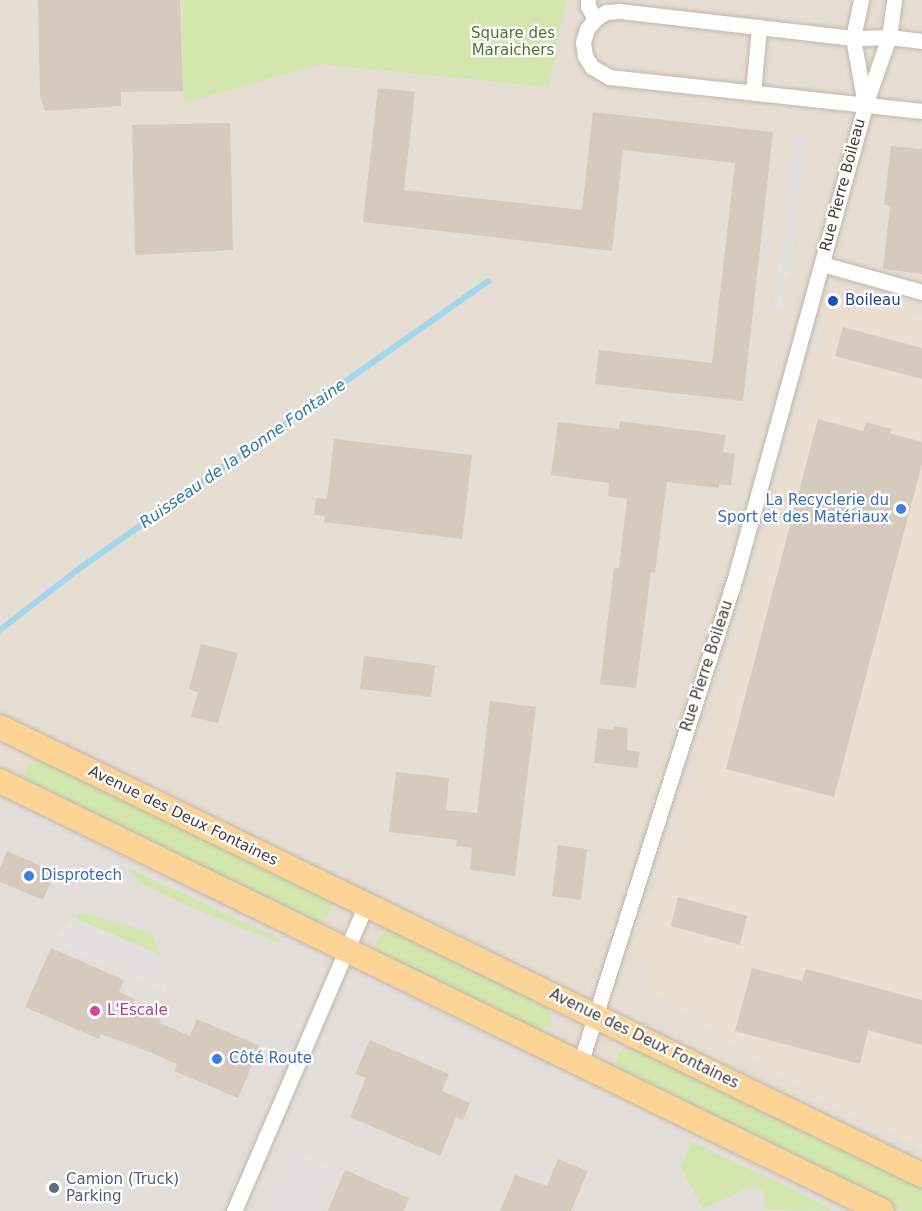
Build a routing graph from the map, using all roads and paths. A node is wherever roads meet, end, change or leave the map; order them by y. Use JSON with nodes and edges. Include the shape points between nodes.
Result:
{"nodes":[{"id":1,"x":588,"y":0,"type":"edge"},
{"id":2,"x":861,"y":0,"type":"edge"},
{"id":3,"x":894,"y":0,"type":"edge"},
{"id":4,"x":595,"y":19,"type":"junction"},
{"id":5,"x":759,"y":27,"type":"junction"},
{"id":6,"x":888,"y":37,"type":"junction"},
{"id":7,"x":853,"y":38,"type":"junction"},
{"id":8,"x":922,"y":41,"type":"edge"},
{"id":9,"x":753,"y":92,"type":"junction"},
{"id":10,"x":865,"y":105,"type":"junction"},
{"id":11,"x":922,"y":111,"type":"edge"},
{"id":12,"x":822,"y":264,"type":"junction"},
{"id":13,"x":922,"y":292,"type":"edge"},
{"id":14,"x":0,"y":727,"type":"edge"},
{"id":15,"x":0,"y":782,"type":"edge"},
{"id":16,"x":366,"y":905,"type":"junction"},
{"id":17,"x":346,"y":950,"type":"junction"},
{"id":18,"x":596,"y":1015,"type":"junction"},
{"id":19,"x":580,"y":1064,"type":"junction"},
{"id":20,"x":922,"y":1174,"type":"edge"},
{"id":21,"x":234,"y":1211,"type":"edge"},
{"id":22,"x":882,"y":1211,"type":"edge"}],
"edges":[{"from":1,"to":4,"type":"street"},
{"from":2,"to":7,"type":"street","name":"Rue Pierre Boileau"},
{"from":3,"to":6,"type":"street","name":"Rue Pierre Boileau"},
{"from":4,"to":5,"type":"street","via":[[606,12],[619,11]]},
{"from":4,"to":9,"type":"street","via":[[584,35],[584,49],[592,67],[603,75]]},
{"from":5,"to":7,"type":"street"},
{"from":5,"to":9,"type":"street"},
{"from":6,"to":7,"type":"street"},
{"from":6,"to":8,"type":"street"},
{"from":6,"to":10,"type":"street","name":"Rue Pierre Boileau"},
{"from":7,"to":10,"type":"street","name":"Rue Pierre Boileau"},
{"from":9,"to":10,"type":"street"},
{"from":10,"to":11,"type":"street"},
{"from":10,"to":12,"type":"street","name":"Rue Pierre Boileau"},
{"from":12,"to":13,"type":"street","name":"Rue Pierre Boileau"},
{"from":12,"to":18,"type":"street","name":"Rue Pierre Boileau","via":[[735,578]]},
{"from":14,"to":16,"type":"main road","name":"Avenue des Deux Fontaines"},
{"from":15,"to":17,"type":"main road"},
{"from":16,"to":17,"type":"street"},
{"from":16,"to":18,"type":"main road","name":"Avenue des Deux Fontaines"},
{"from":17,"to":19,"type":"main road"},
{"from":17,"to":21,"type":"street"},
{"from":18,"to":19,"type":"street","name":"Rue Pierre Boileau"},
{"from":18,"to":20,"type":"main road","name":"Avenue des Deux Fontaines"},
{"from":19,"to":22,"type":"main road"}]}
